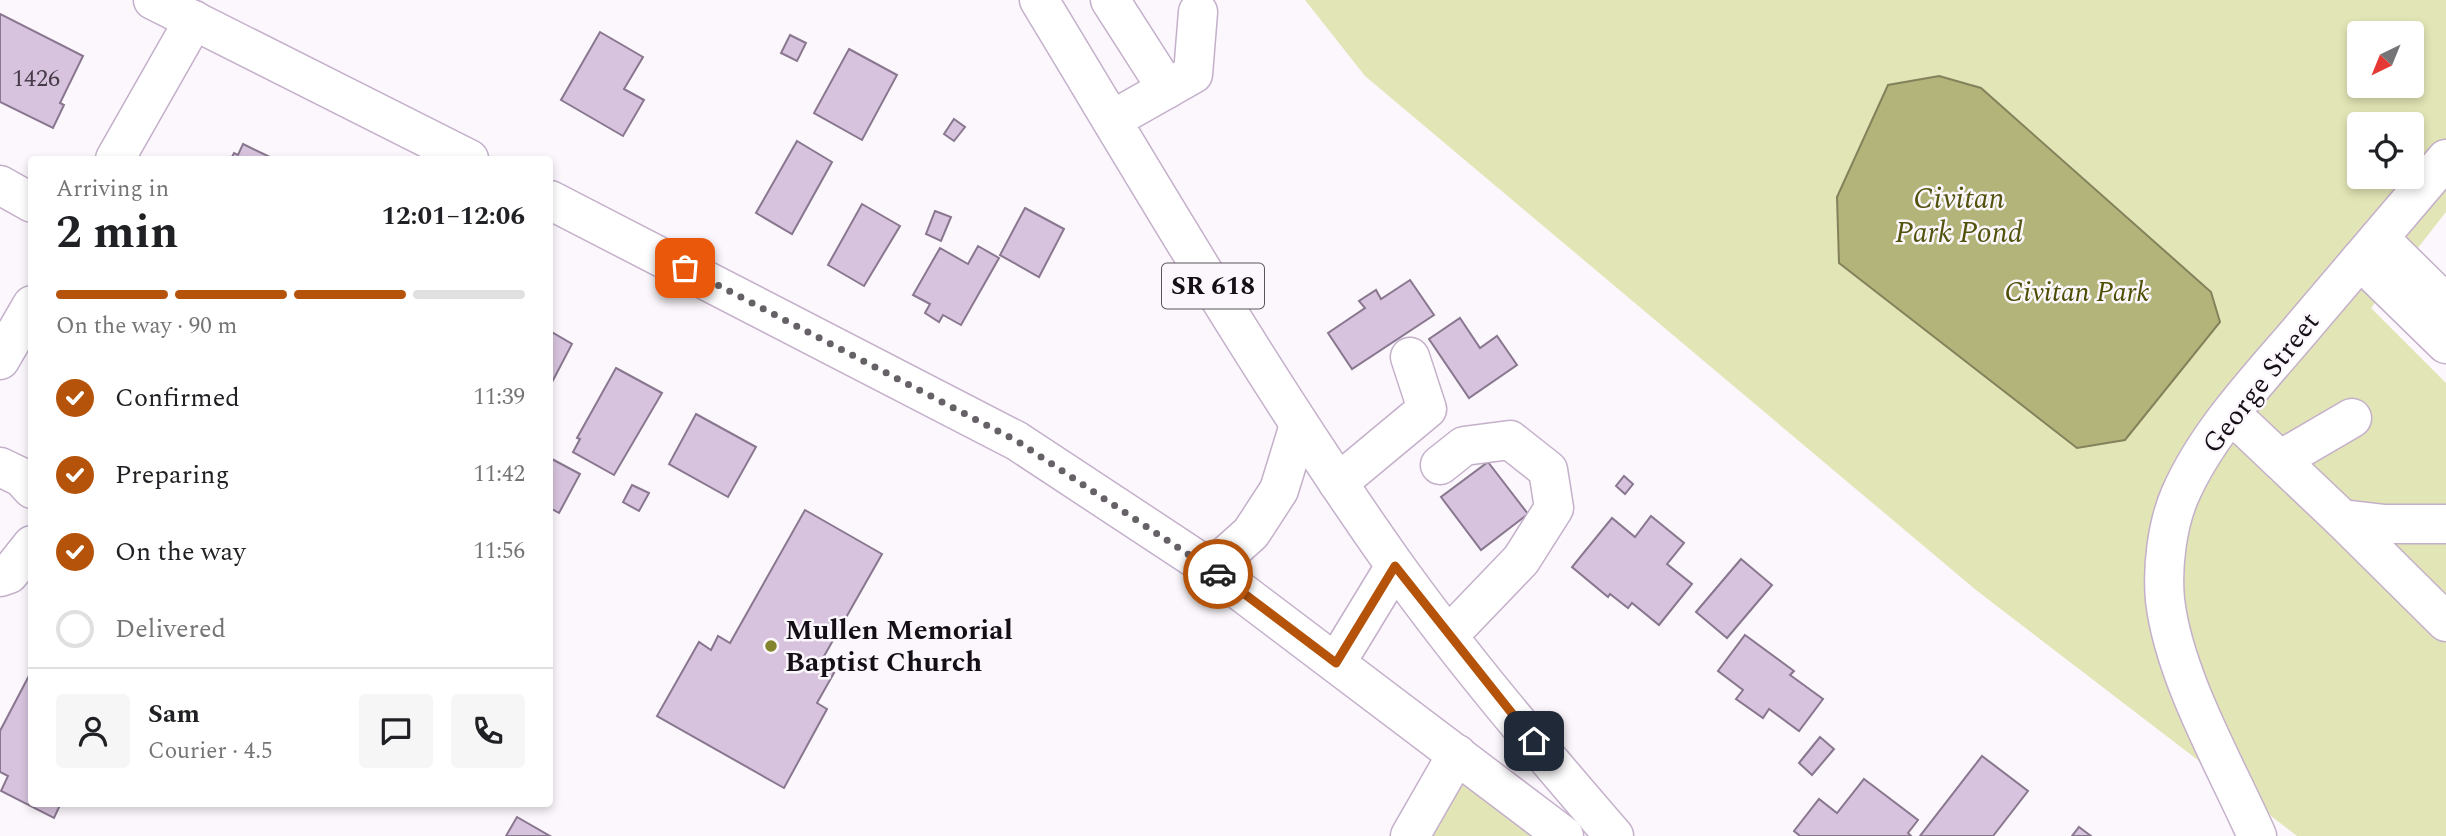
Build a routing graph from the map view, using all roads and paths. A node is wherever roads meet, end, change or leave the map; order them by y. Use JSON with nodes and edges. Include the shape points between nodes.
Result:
{"nodes":[{"id":1,"x":153,"y":0,"type":"edge"},
{"id":2,"x":1039,"y":0,"type":"edge"},
{"id":3,"x":1110,"y":0,"type":"edge"},
{"id":4,"x":1198,"y":12,"type":"dead end"},
{"id":5,"x":194,"y":20,"type":"junction"},
{"id":6,"x":1167,"y":89,"type":"junction"},
{"id":7,"x":1112,"y":120,"type":"junction"},
{"id":8,"x":117,"y":156,"type":"edge"},
{"id":9,"x":463,"y":156,"type":"edge"},
{"id":10,"x":2446,"y":159,"type":"edge"},
{"id":11,"x":0,"y":185,"type":"edge"},
{"id":12,"x":28,"y":201,"type":"edge"},
{"id":13,"x":553,"y":202,"type":"edge"},
{"id":14,"x":2369,"y":249,"type":"junction"},
{"id":15,"x":2446,"y":304,"type":"edge"},
{"id":16,"x":28,"y":312,"type":"edge"},
{"id":17,"x":2446,"y":344,"type":"edge"},
{"id":18,"x":1410,"y":357,"type":"dead end"},
{"id":19,"x":0,"y":360,"type":"edge"},
{"id":20,"x":2352,"y":418,"type":"dead end"},
{"id":21,"x":2227,"y":419,"type":"junction"},
{"id":22,"x":1299,"y":425,"type":"junction"},
{"id":23,"x":2280,"y":460,"type":"junction"},
{"id":24,"x":1440,"y":465,"type":"dead end"},
{"id":25,"x":0,"y":467,"type":"edge"},
{"id":26,"x":1338,"y":483,"type":"junction"},
{"id":27,"x":28,"y":485,"type":"edge"},
{"id":28,"x":2343,"y":519,"type":"junction"},
{"id":29,"x":2446,"y":524,"type":"edge"},
{"id":30,"x":28,"y":550,"type":"edge"},
{"id":31,"x":1395,"y":566,"type":"junction"},
{"id":32,"x":1211,"y":569,"type":"junction"},
{"id":33,"x":0,"y":577,"type":"edge"},
{"id":34,"x":2446,"y":622,"type":"edge"},
{"id":35,"x":1449,"y":635,"type":"junction"},
{"id":36,"x":1336,"y":663,"type":"junction"},
{"id":37,"x":1457,"y":754,"type":"junction"},
{"id":38,"x":1410,"y":836,"type":"edge"},
{"id":39,"x":1564,"y":836,"type":"edge"},
{"id":40,"x":1614,"y":836,"type":"edge"},
{"id":41,"x":2258,"y":836,"type":"edge"}],
"edges":[{"from":1,"to":5,"type":"street"},
{"from":2,"to":7,"type":"street","number":"SR 618"},
{"from":3,"to":6,"type":"street"},
{"from":4,"to":6,"type":"street","via":[[1193,74]]},
{"from":5,"to":8,"type":"street"},
{"from":5,"to":9,"type":"street"},
{"from":6,"to":7,"type":"street"},
{"from":7,"to":22,"type":"street","number":"SR 618"},
{"from":10,"to":14,"type":"street","name":"George Street"},
{"from":11,"to":12,"type":"street"},
{"from":13,"to":32,"type":"street","via":[[1017,441]]},
{"from":14,"to":15,"type":"street"},
{"from":14,"to":17,"type":"street"},
{"from":14,"to":21,"type":"street","name":"George Street"},
{"from":16,"to":19,"type":"street"},
{"from":18,"to":26,"type":"street","via":[[1427,409]]},
{"from":20,"to":23,"type":"street"},
{"from":21,"to":23,"type":"street","via":[[2245,427]]},
{"from":21,"to":41,"type":"street","name":"George Street","via":[[2180,495],[2166,556],[2165,598],[2183,671]]},
{"from":22,"to":26,"type":"street","number":"SR 618"},
{"from":22,"to":32,"type":"street","via":[[1279,490],[1251,533]]},
{"from":23,"to":28,"type":"street"},
{"from":24,"to":35,"type":"street","via":[[1464,446],[1510,440],[1548,470],[1554,508],[1521,560]]},
{"from":25,"to":27,"type":"street"},
{"from":26,"to":31,"type":"street","number":"SR 618"},
{"from":28,"to":29,"type":"street"},
{"from":28,"to":34,"type":"street"},
{"from":30,"to":33,"type":"street","via":[[9,574]]},
{"from":31,"to":35,"type":"street","number":"SR 618"},
{"from":31,"to":36,"type":"street"},
{"from":32,"to":36,"type":"street"},
{"from":35,"to":40,"type":"street","number":"SR 618"},
{"from":36,"to":37,"type":"street"},
{"from":37,"to":38,"type":"street"},
{"from":37,"to":39,"type":"street"}]}
